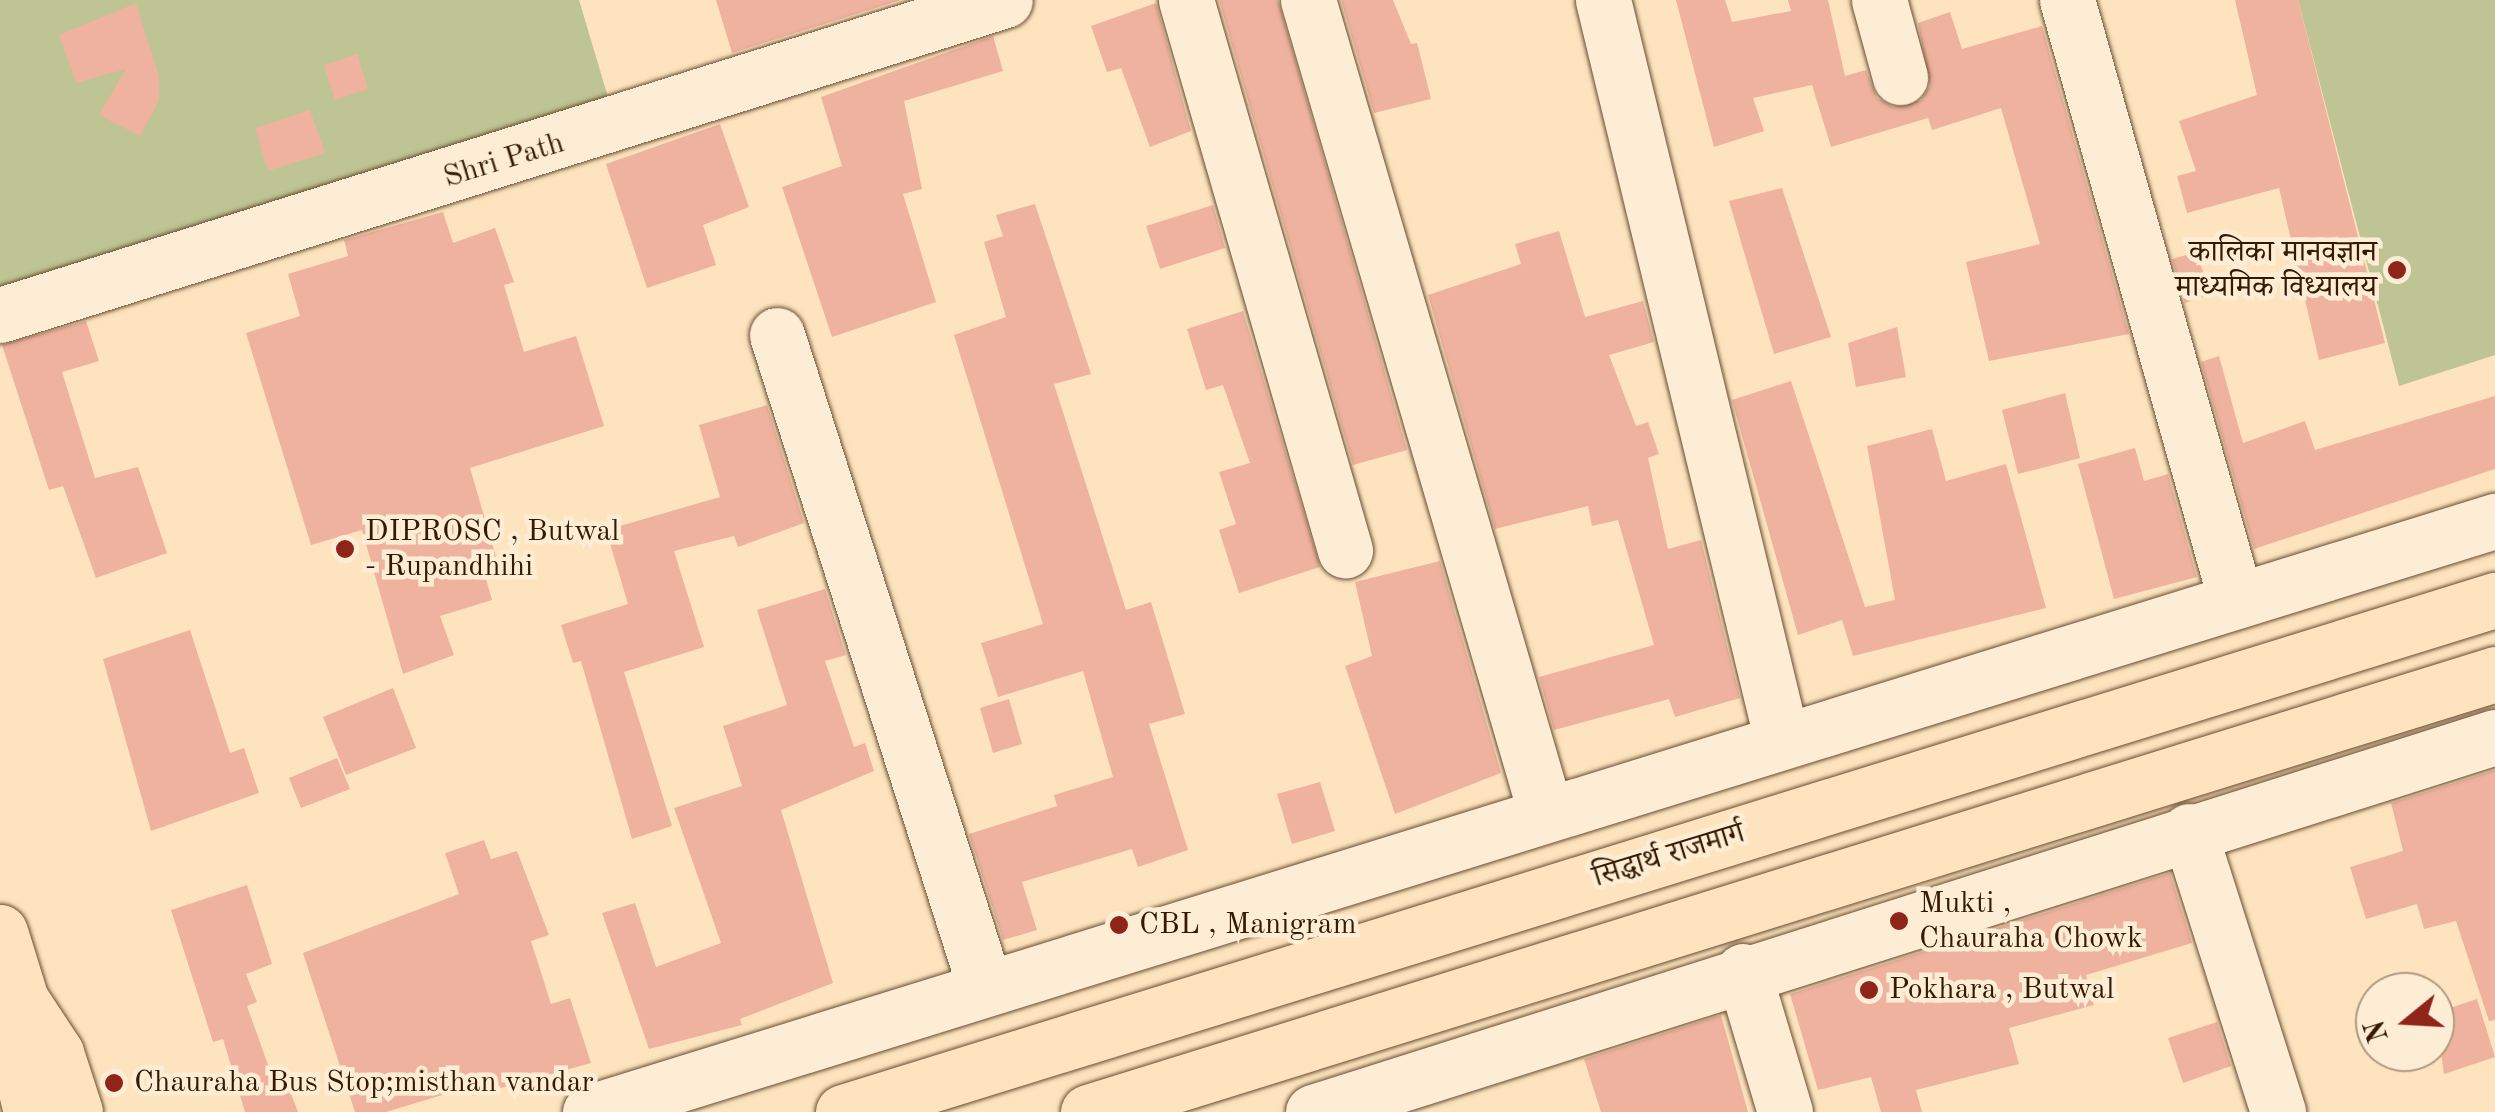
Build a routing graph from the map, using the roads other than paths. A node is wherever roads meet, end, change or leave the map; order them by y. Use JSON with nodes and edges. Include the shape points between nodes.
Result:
{"nodes":[{"id":1,"x":1005,"y":0,"type":"edge"},
{"id":2,"x":1186,"y":0,"type":"edge"},
{"id":3,"x":1308,"y":0,"type":"edge"},
{"id":4,"x":1604,"y":0,"type":"edge"},
{"id":5,"x":1879,"y":0,"type":"edge"},
{"id":6,"x":2067,"y":0,"type":"edge"},
{"id":7,"x":1900,"y":78,"type":"dead end"},
{"id":8,"x":0,"y":315,"type":"edge"},
{"id":9,"x":776,"y":336,"type":"dead end"},
{"id":10,"x":2495,"y":521,"type":"edge"},
{"id":11,"x":1345,"y":550,"type":"dead end"},
{"id":12,"x":2495,"y":600,"type":"edge"},
{"id":13,"x":2236,"y":601,"type":"junction"},
{"id":14,"x":2495,"y":674,"type":"edge"},
{"id":15,"x":2495,"y":737,"type":"edge"},
{"id":16,"x":1782,"y":741,"type":"junction"},
{"id":17,"x":1546,"y":814,"type":"junction"},
{"id":18,"x":2189,"y":831,"type":"junction"},
{"id":19,"x":0,"y":932,"type":"edge"},
{"id":20,"x":1742,"y":971,"type":"junction"},
{"id":21,"x":986,"y":987,"type":"junction"},
{"id":22,"x":21,"y":1000,"type":"junction"},
{"id":23,"x":1458,"y":1090,"type":"edge"},
{"id":24,"x":31,"y":1112,"type":"edge"},
{"id":25,"x":75,"y":1112,"type":"edge"},
{"id":26,"x":590,"y":1112,"type":"edge"},
{"id":27,"x":842,"y":1112,"type":"edge"},
{"id":28,"x":1088,"y":1112,"type":"edge"},
{"id":29,"x":1313,"y":1112,"type":"edge"},
{"id":30,"x":1785,"y":1112,"type":"edge"},
{"id":31,"x":2278,"y":1112,"type":"edge"}],
"edges":[{"from":1,"to":8,"type":"street","name":"Shri Path"},
{"from":2,"to":11,"type":"street"},
{"from":3,"to":17,"type":"street"},
{"from":4,"to":16,"type":"street"},
{"from":5,"to":7,"type":"street"},
{"from":6,"to":13,"type":"street"},
{"from":9,"to":21,"type":"street"},
{"from":10,"to":13,"type":"street"},
{"from":12,"to":27,"type":"highway","name":"सिद्धार्थ राजमार्ग"},
{"from":13,"to":16,"type":"street"},
{"from":14,"to":28,"type":"highway"},
{"from":15,"to":18,"type":"street"},
{"from":16,"to":17,"type":"street"},
{"from":17,"to":21,"type":"street"},
{"from":18,"to":20,"type":"street"},
{"from":18,"to":31,"type":"street"},
{"from":19,"to":22,"type":"highway"},
{"from":20,"to":23,"type":"street"},
{"from":20,"to":30,"type":"street"},
{"from":21,"to":26,"type":"street"},
{"from":22,"to":24,"type":"highway","via":[[18,1059]]},
{"from":22,"to":25,"type":"highway","via":[[56,1053]]},
{"from":23,"to":29,"type":"street"}]}
